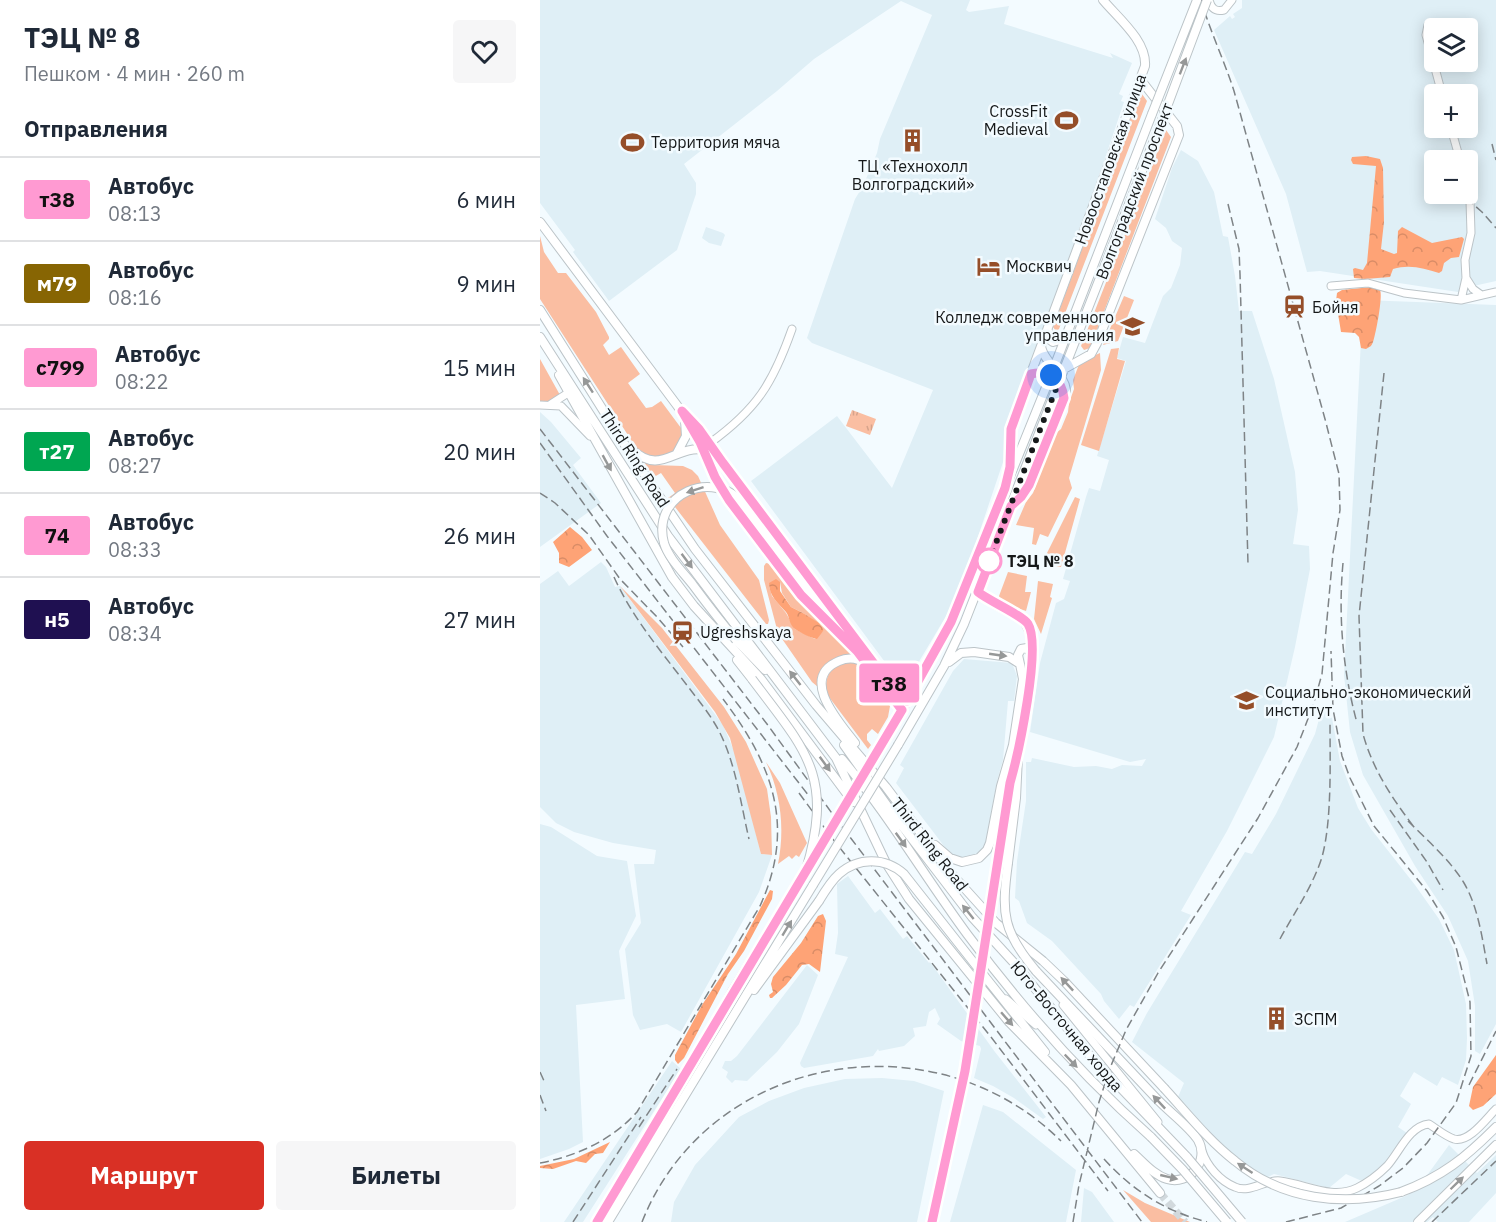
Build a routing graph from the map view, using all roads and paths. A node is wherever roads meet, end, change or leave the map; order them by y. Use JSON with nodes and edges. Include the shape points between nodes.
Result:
{"nodes":[{"id":1,"x":1103,"y":0,"type":"edge"},
{"id":2,"x":1197,"y":0,"type":"edge"},
{"id":3,"x":1208,"y":0,"type":"edge"},
{"id":4,"x":1232,"y":0,"type":"edge"},
{"id":5,"x":1140,"y":79,"type":"junction"},
{"id":6,"x":1470,"y":204,"type":"edge"},
{"id":7,"x":540,"y":222,"type":"edge"},
{"id":8,"x":1466,"y":278,"type":"junction"},
{"id":9,"x":1331,"y":286,"type":"dead end"},
{"id":10,"x":1496,"y":292,"type":"edge"},
{"id":11,"x":1480,"y":294,"type":"junction"},
{"id":12,"x":1461,"y":300,"type":"junction"},
{"id":13,"x":540,"y":310,"type":"edge"},
{"id":14,"x":1048,"y":328,"type":"junction"},
{"id":15,"x":792,"y":329,"type":"dead end"},
{"id":16,"x":1068,"y":332,"type":"junction"},
{"id":17,"x":540,"y":337,"type":"edge"},
{"id":18,"x":1060,"y":340,"type":"junction"},
{"id":19,"x":1074,"y":343,"type":"junction"},
{"id":20,"x":1040,"y":353,"type":"junction"},
{"id":21,"x":1091,"y":354,"type":"junction"},
{"id":22,"x":1053,"y":372,"type":"junction"},
{"id":23,"x":1031,"y":374,"type":"junction"},
{"id":24,"x":1061,"y":376,"type":"junction"},
{"id":25,"x":568,"y":393,"type":"junction"},
{"id":26,"x":551,"y":404,"type":"junction"},
{"id":27,"x":540,"y":405,"type":"edge"},
{"id":28,"x":682,"y":411,"type":"junction"},
{"id":29,"x":619,"y":435,"type":"junction"},
{"id":30,"x":596,"y":442,"type":"junction"},
{"id":31,"x":706,"y":446,"type":"junction"},
{"id":32,"x":673,"y":457,"type":"junction"},
{"id":33,"x":716,"y":461,"type":"junction"},
{"id":34,"x":1005,"y":488,"type":"junction"},
{"id":35,"x":1011,"y":506,"type":"junction"},
{"id":36,"x":978,"y":592,"type":"junction"},
{"id":37,"x":694,"y":606,"type":"junction"},
{"id":38,"x":848,"y":634,"type":"junction"},
{"id":39,"x":1032,"y":654,"type":"junction"},
{"id":40,"x":1020,"y":664,"type":"junction"},
{"id":41,"x":944,"y":666,"type":"junction"},
{"id":42,"x":870,"y":667,"type":"junction"},
{"id":43,"x":786,"y":691,"type":"junction"},
{"id":44,"x":907,"y":701,"type":"junction"},
{"id":45,"x":816,"y":705,"type":"junction"},
{"id":46,"x":902,"y":710,"type":"junction"},
{"id":47,"x":814,"y":727,"type":"junction"},
{"id":48,"x":1018,"y":757,"type":"junction"},
{"id":49,"x":886,"y":787,"type":"junction"},
{"id":50,"x":915,"y":824,"type":"junction"},
{"id":51,"x":879,"y":849,"type":"junction"},
{"id":52,"x":806,"y":870,"type":"junction"},
{"id":53,"x":997,"y":991,"type":"junction"},
{"id":54,"x":723,"y":1031,"type":"junction"},
{"id":55,"x":1047,"y":1034,"type":"junction"},
{"id":56,"x":1106,"y":1051,"type":"junction"},
{"id":57,"x":1071,"y":1085,"type":"junction"},
{"id":58,"x":1496,"y":1109,"type":"edge"},
{"id":59,"x":1496,"y":1127,"type":"edge"},
{"id":60,"x":1160,"y":1128,"type":"junction"},
{"id":61,"x":1108,"y":1129,"type":"junction"},
{"id":62,"x":1199,"y":1144,"type":"junction"},
{"id":63,"x":1496,"y":1145,"type":"edge"},
{"id":64,"x":1215,"y":1173,"type":"junction"},
{"id":65,"x":1191,"y":1175,"type":"junction"},
{"id":66,"x":1160,"y":1193,"type":"tunnel mouth"},
{"id":67,"x":597,"y":1222,"type":"edge"},
{"id":68,"x":609,"y":1222,"type":"edge"},
{"id":69,"x":932,"y":1222,"type":"edge"},
{"id":70,"x":1227,"y":1222,"type":"edge"},
{"id":71,"x":1242,"y":1222,"type":"edge"},
{"id":72,"x":1418,"y":1222,"type":"edge"}],
"edges":[{"from":1,"to":5,"type":"main road","name":"Новоостаповская улица","via":[[1143,51],[1145,66]]},
{"from":2,"to":16,"type":"main road","name":"Волгоградский проспект","bridge":true},
{"from":3,"to":4,"type":"street","via":[[1217,11],[1224,10]]},
{"from":19,"to":3,"type":"main road","name":"Волгоградский проспект","one_way":true,"bridge":true},
{"from":5,"to":14,"type":"main road","name":"Новоостаповская улица"},
{"from":5,"to":21,"type":"main road","via":[[1177,126],[1179,135]]},
{"from":6,"to":8,"type":"street"},
{"from":7,"to":28,"type":"main road"},
{"from":8,"to":11,"type":"street"},
{"from":8,"to":12,"type":"street"},
{"from":9,"to":12,"type":"street","via":[[1368,283],[1404,294]]},
{"from":10,"to":11,"type":"street"},
{"from":11,"to":12,"type":"street"},
{"from":29,"to":13,"type":"main road","name":"Third Ring Road","one_way":true},
{"from":14,"to":18,"type":"main road","via":[[1051,342]]},
{"from":14,"to":20,"type":"main road","name":"Новоостаповская улица"},
{"from":15,"to":31,"type":"street","via":[[765,391],[744,416]]},
{"from":16,"to":18,"type":"main road"},
{"from":16,"to":22,"type":"main road","name":"Волгоградский проспект"},
{"from":17,"to":25,"type":"main road"},
{"from":17,"to":43,"type":"main road","name":"Third Ring Road","one_way":true,"via":[[668,536]]},
{"from":18,"to":20,"type":"street"},
{"from":19,"to":21,"type":"main road","via":[[1078,353]]},
{"from":19,"to":24,"type":"main road","name":"Волгоградский проспект"},
{"from":20,"to":22,"type":"main road"},
{"from":20,"to":23,"type":"main road","name":"Волгоградский проспект"},
{"from":21,"to":24,"type":"main road"},
{"from":22,"to":23,"type":"street"},
{"from":22,"to":24,"type":"main road"},
{"from":22,"to":34,"type":"main road","name":"Волгоградский проспект"},
{"from":23,"to":34,"type":"main road","name":"Волгоградский проспект","via":[[1011,429]]},
{"from":24,"to":35,"type":"main road","name":"Волгоградский проспект"},
{"from":24,"to":35,"type":"main road","via":[[1065,383],[1064,398],[1029,485]]},
{"from":25,"to":26,"type":"street"},
{"from":25,"to":30,"type":"main road"},
{"from":26,"to":27,"type":"street"},
{"from":26,"to":30,"type":"street","via":[[561,406]]},
{"from":28,"to":31,"type":"main road"},
{"from":28,"to":32,"type":"main road","via":[[686,436]]},
{"from":29,"to":32,"type":"main road","via":[[645,459]]},
{"from":45,"to":29,"type":"main road","name":"Third Ring Road","one_way":true,"via":[[695,549]]},
{"from":30,"to":37,"type":"main road","one_way":true,"via":[[664,564]]},
{"from":31,"to":32,"type":"main road"},
{"from":31,"to":33,"type":"main road"},
{"from":31,"to":33,"type":"main road"},
{"from":33,"to":38,"type":"main road"},
{"from":33,"to":38,"type":"main road","via":[[723,491],[801,595]]},
{"from":34,"to":44,"type":"main road","name":"Волгоградский проспект","via":[[951,622]]},
{"from":35,"to":36,"type":"main road","name":"Волгоградский проспект"},
{"from":36,"to":39,"type":"main road","via":[[1024,620],[1032,637]]},
{"from":36,"to":41,"type":"main road","name":"Волгоградский проспект"},
{"from":37,"to":51,"type":"main road","one_way":true,"via":[[803,732],[857,808]]},
{"from":37,"to":52,"type":"main road","bridge":true,"via":[[801,744],[814,774],[818,798]]},
{"from":38,"to":42,"type":"main road"},
{"from":38,"to":43,"type":"main road","one_way":true,"bridge":true,"via":[[822,609],[734,494],[710,486],[684,493],[674,501],[663,531],[675,562],[736,640]]},
{"from":38,"to":44,"type":"main road"},
{"from":39,"to":40,"type":"main road","via":[[1027,648],[1021,649]]},
{"from":39,"to":48,"type":"main road"},
{"from":41,"to":40,"type":"main road","one_way":true,"via":[[965,652],[1009,657]]},
{"from":40,"to":50,"type":"main road","via":[[1023,678],[1013,746],[987,850],[979,858],[956,861]]},
{"from":54,"to":41,"type":"main road","name":"Волгоградский проспект","one_way":true,"bridge":true},
{"from":42,"to":46,"type":"main road"},
{"from":42,"to":49,"type":"main road","via":[[856,659],[836,662],[824,675],[822,693]]},
{"from":43,"to":47,"type":"main road","name":"Third Ring Road"},
{"from":44,"to":46,"type":"main road","name":"Волгоградский проспект"},
{"from":45,"to":49,"type":"main road","name":"Third Ring Road"},
{"from":60,"to":45,"type":"main road","name":"Юго-Восточная хорда","one_way":true,"via":[[1090,1057],[972,916]]},
{"from":46,"to":52,"type":"main road","name":"Волгоградский проспект","bridge":true},
{"from":47,"to":51,"type":"main road","name":"Third Ring Road","via":[[844,771]]},
{"from":47,"to":55,"type":"main road","name":"Юго-Восточная хорда","one_way":true,"via":[[856,778],[968,935]]},
{"from":48,"to":56,"type":"main road","bridge":true,"via":[[1004,897],[1006,922],[1016,945],[1036,972]]},
{"from":48,"to":69,"type":"main road","bridge":true,"via":[[1010,783],[970,1044]]},
{"from":49,"to":50,"type":"main road","name":"Third Ring Road"},
{"from":59,"to":50,"type":"main road","name":"Third Ring Road","one_way":true,"bridge":true,"via":[[1457,1164],[1423,1184],[1361,1200],[1324,1199],[1286,1189],[1246,1169],[1215,1143],[1064,981],[977,904]]},
{"from":51,"to":57,"type":"main road","name":"Third Ring Road","one_way":true,"via":[[909,899],[972,978]]},
{"from":52,"to":67,"type":"main road","name":"Волгоградский проспект"},
{"from":53,"to":54,"type":"main road","bridge":true,"via":[[909,880],[888,864],[869,861],[849,867],[834,879]]},
{"from":53,"to":55,"type":"street"},
{"from":53,"to":57,"type":"main road"},
{"from":54,"to":68,"type":"main road","name":"Волгоградский проспект"},
{"from":55,"to":70,"type":"main road","name":"Юго-Восточная хорда","one_way":true,"bridge":true,"via":[[1183,1170]]},
{"from":56,"to":60,"type":"street"},
{"from":62,"to":56,"type":"main road","one_way":true},
{"from":57,"to":61,"type":"main road","name":"Third Ring Road"},
{"from":58,"to":64,"type":"street","via":[[1460,1140],[1428,1124],[1422,1125],[1386,1166],[1348,1191],[1333,1192],[1280,1181],[1240,1189]]},
{"from":60,"to":71,"type":"main road","name":"Юго-Восточная хорда","bridge":true},
{"from":61,"to":65,"type":"main road","one_way":true,"via":[[1162,1177],[1177,1180]]},
{"from":61,"to":66,"type":"main road","name":"Third Ring Road"},
{"from":62,"to":64,"type":"street"},
{"from":62,"to":65,"type":"main road","via":[[1200,1162]]},
{"from":72,"to":63,"type":"main road","one_way":true},
{"from":64,"to":65,"type":"street","via":[[1204,1169]]}]}
